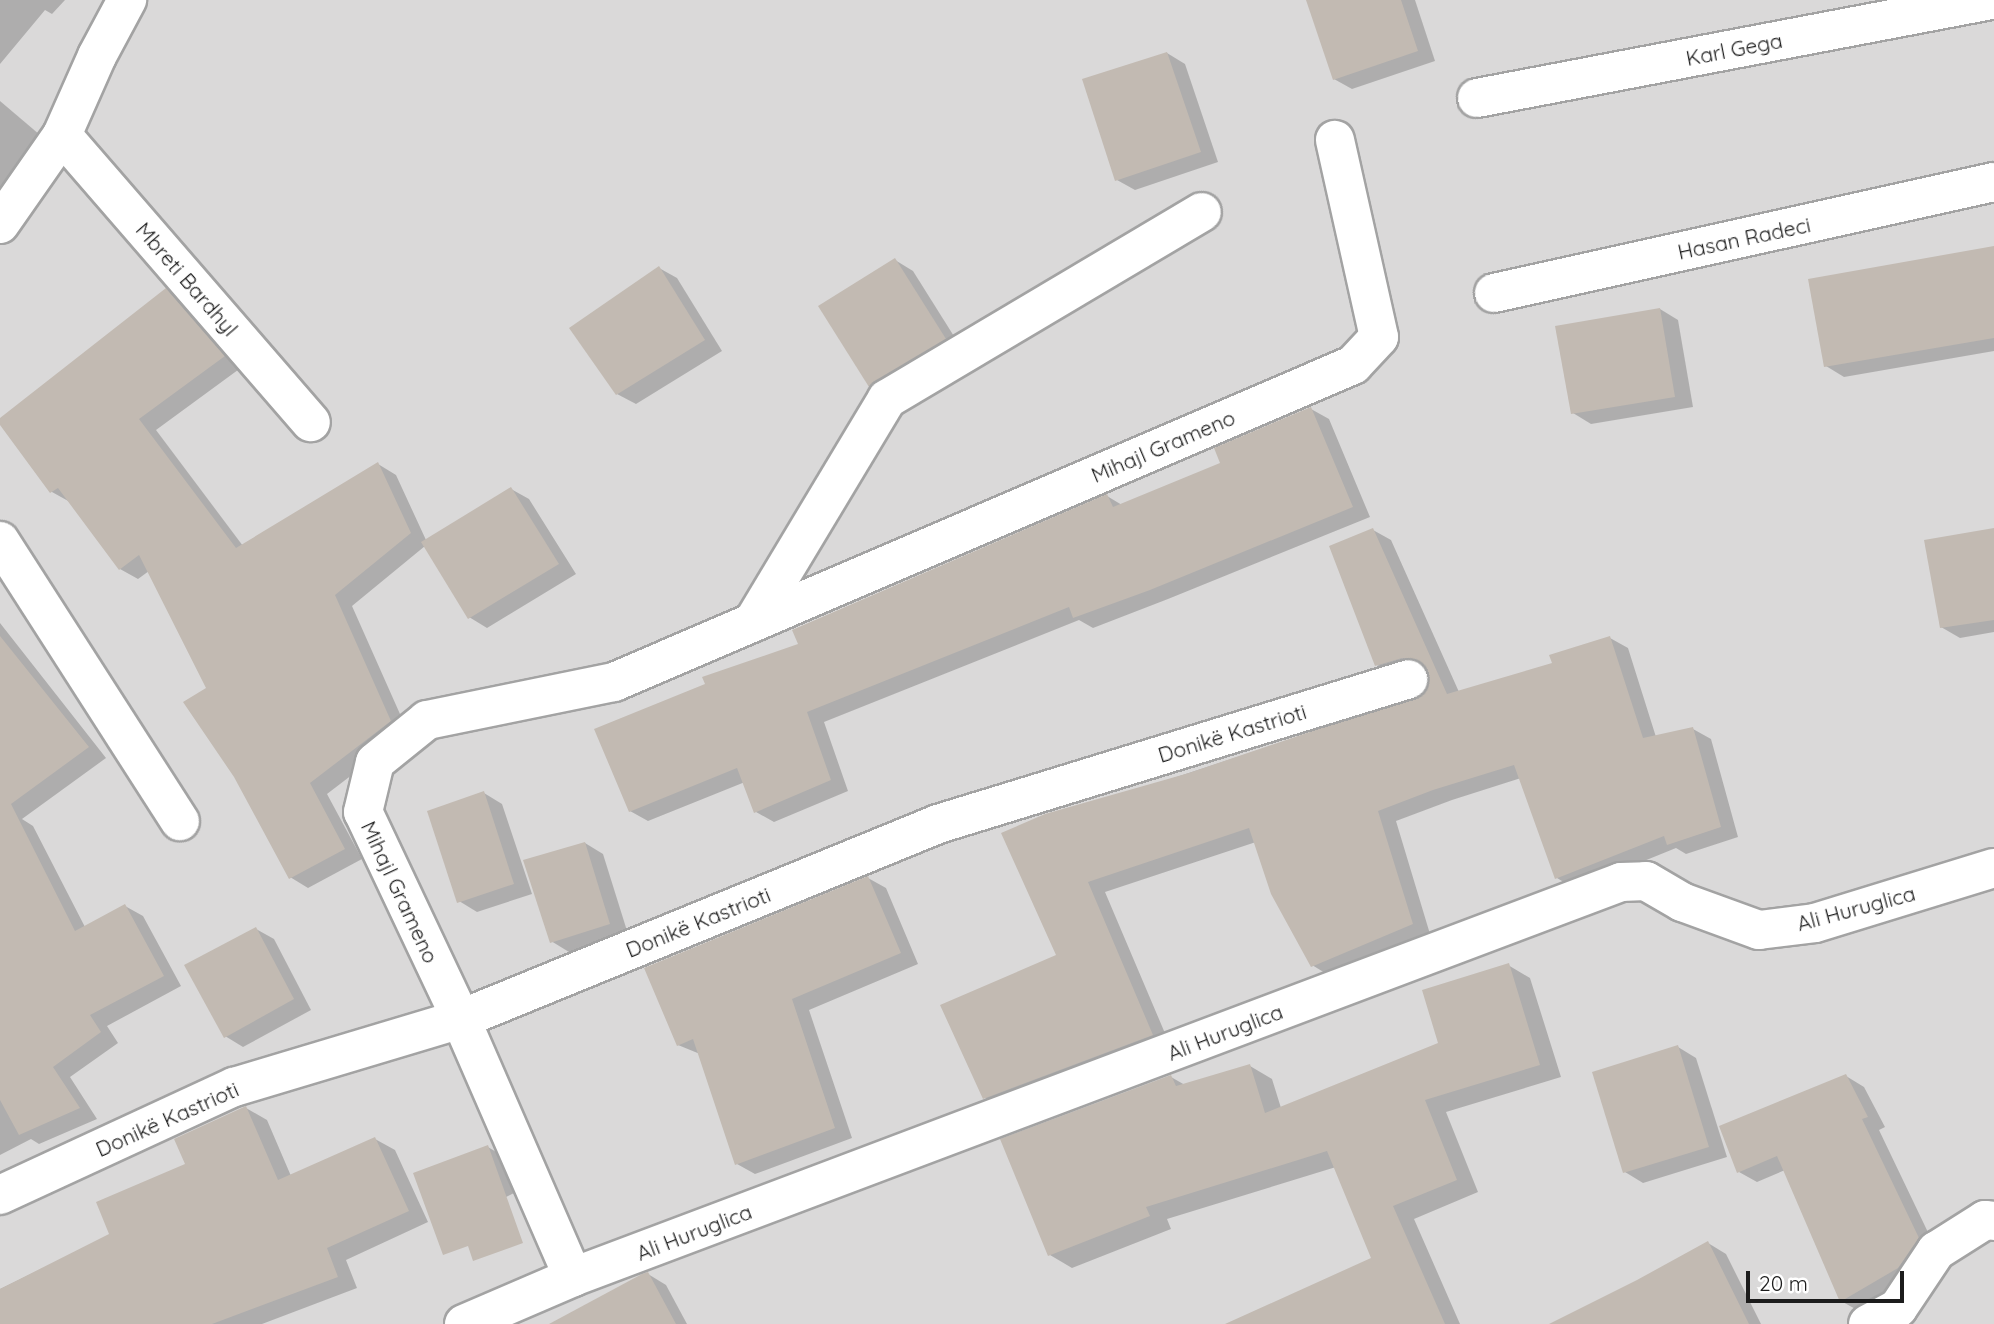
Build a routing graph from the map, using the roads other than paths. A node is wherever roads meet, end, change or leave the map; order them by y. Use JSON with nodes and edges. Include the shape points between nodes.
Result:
{"nodes":[{"id":1,"x":127,"y":0,"type":"edge"},
{"id":2,"x":1991,"y":0,"type":"edge"},
{"id":3,"x":1477,"y":97,"type":"dead end"},
{"id":4,"x":62,"y":135,"type":"junction"},
{"id":5,"x":1335,"y":140,"type":"dead end"},
{"id":6,"x":1994,"y":183,"type":"edge"},
{"id":7,"x":1202,"y":212,"type":"dead end"},
{"id":8,"x":0,"y":224,"type":"edge"},
{"id":9,"x":1494,"y":293,"type":"dead end"},
{"id":10,"x":312,"y":422,"type":"dead end"},
{"id":11,"x":0,"y":541,"type":"edge"},
{"id":12,"x":752,"y":622,"type":"junction"},
{"id":13,"x":1408,"y":679,"type":"dead end"},
{"id":14,"x":180,"y":821,"type":"dead end"},
{"id":15,"x":1994,"y":868,"type":"edge"},
{"id":16,"x":461,"y":1019,"type":"junction"},
{"id":17,"x":0,"y":1195,"type":"edge"},
{"id":18,"x":1994,"y":1221,"type":"edge"},
{"id":19,"x":573,"y":1277,"type":"junction"},
{"id":20,"x":525,"y":1312,"type":"edge"},
{"id":21,"x":464,"y":1324,"type":"edge"},
{"id":22,"x":1868,"y":1324,"type":"edge"}],
"edges":[{"from":1,"to":4,"type":"street","via":[[96,56]]},
{"from":2,"to":3,"type":"street","name":"Karl Gega"},
{"from":4,"to":8,"type":"street"},
{"from":4,"to":10,"type":"street","name":"Mbreti Bardhyl"},
{"from":5,"to":12,"type":"street","name":"Mihajl Grameno","via":[[1379,337],[1353,365]]},
{"from":6,"to":9,"type":"street","name":"Hasan Radeci"},
{"from":7,"to":12,"type":"street","via":[[887,399]]},
{"from":11,"to":14,"type":"street"},
{"from":12,"to":16,"type":"street","name":"Mihajl Grameno","via":[[614,682],[427,720],[375,762],[363,812]]},
{"from":13,"to":16,"type":"street","name":"Donikë Kastrioti","via":[[938,824]]},
{"from":15,"to":19,"type":"street","name":"Ali Huruglica","via":[[1815,923],[1759,930],[1682,902],[1646,881],[1621,882]]},
{"from":16,"to":17,"type":"street","name":"Donikë Kastrioti","via":[[234,1087]]},
{"from":16,"to":19,"type":"street","name":"Mihajl Grameno"},
{"from":18,"to":22,"type":"street","via":[[1985,1220],[1936,1251],[1898,1308]]},
{"from":19,"to":20,"type":"street","name":"Ali Huruglica"},
{"from":20,"to":21,"type":"street","name":"Ali Huruglica"}]}
